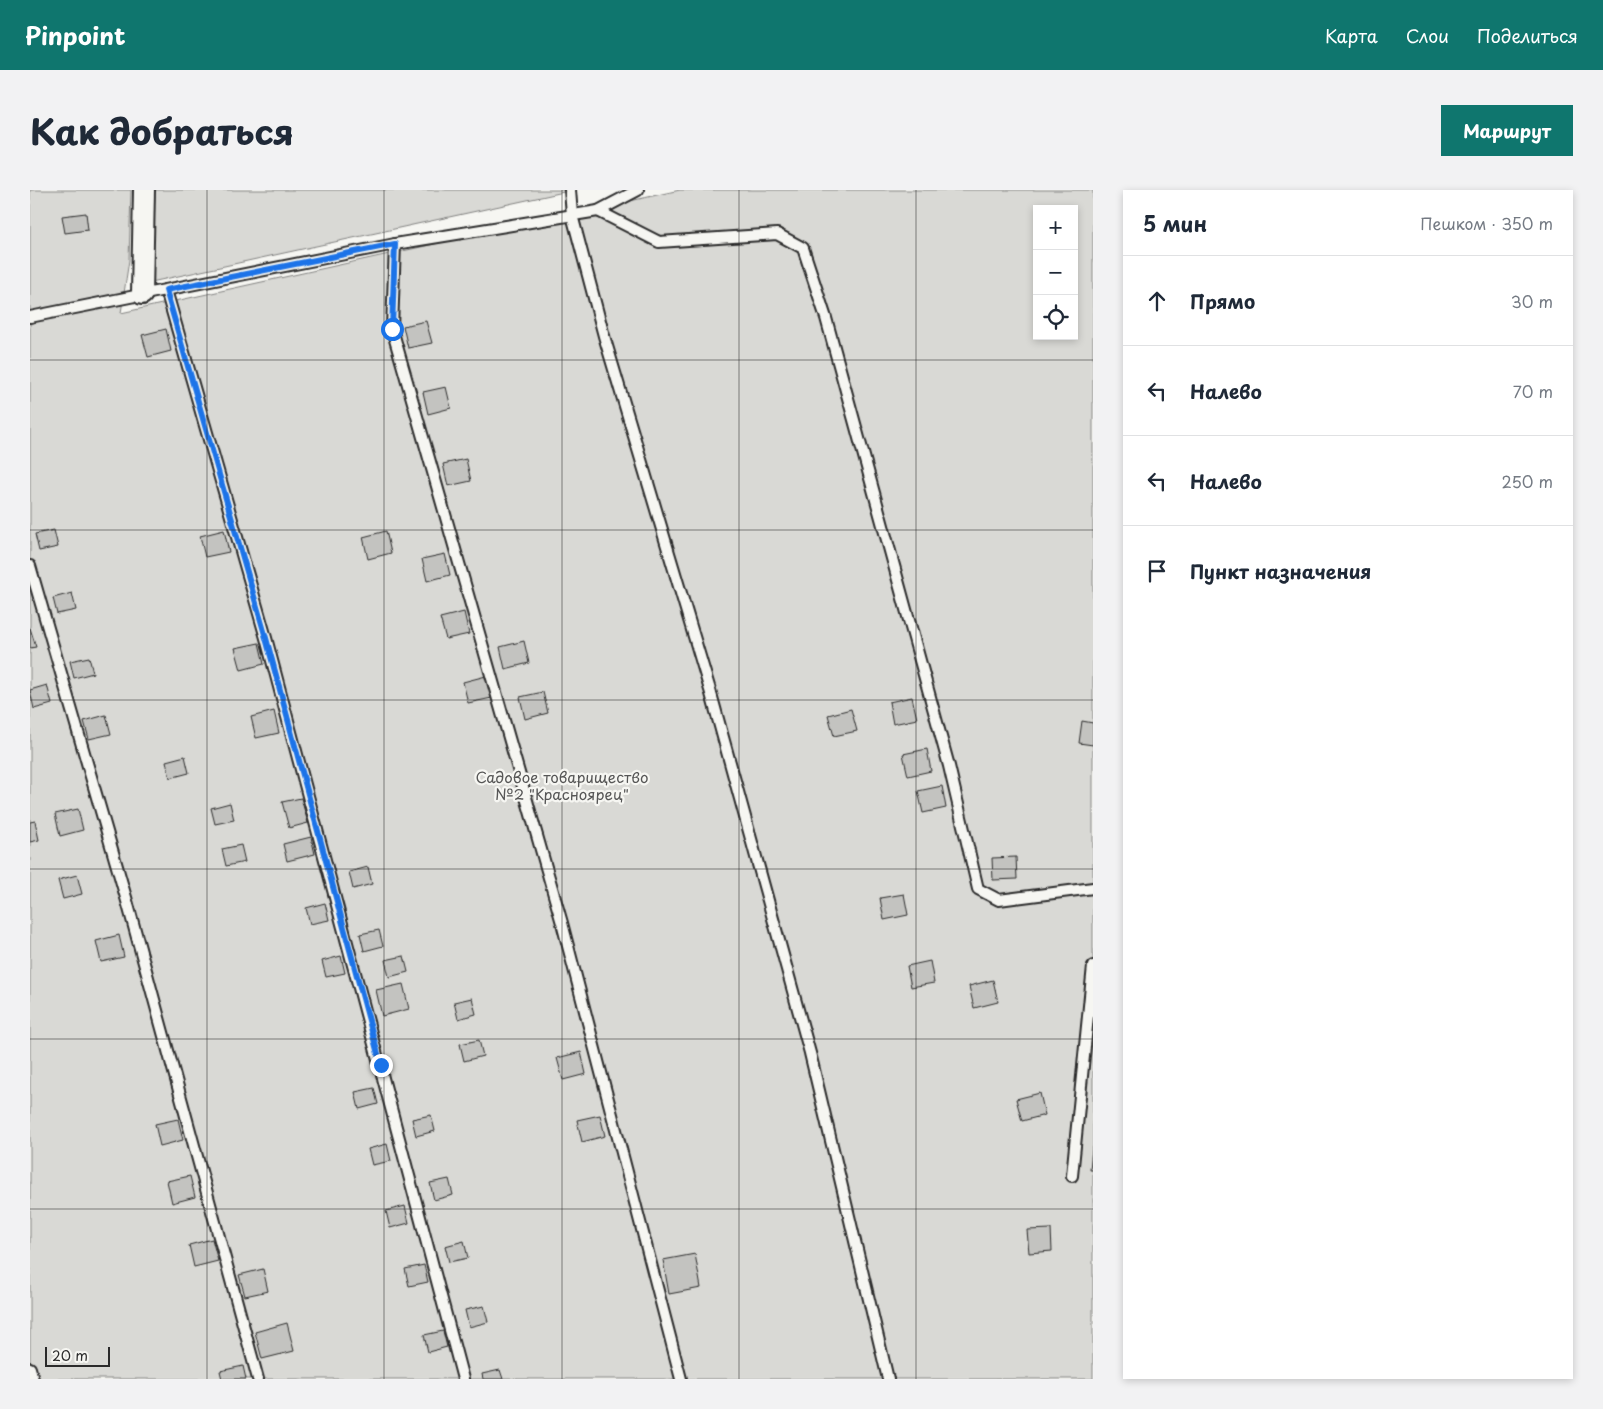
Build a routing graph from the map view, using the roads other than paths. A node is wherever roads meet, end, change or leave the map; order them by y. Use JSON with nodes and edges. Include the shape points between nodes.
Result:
{"nodes":[{"id":1,"x":144,"y":190,"type":"edge"},
{"id":2,"x":570,"y":190,"type":"edge"},
{"id":3,"x":638,"y":190,"type":"edge"},
{"id":4,"x":598,"y":211,"type":"junction"},
{"id":5,"x":572,"y":215,"type":"junction"},
{"id":6,"x":395,"y":244,"type":"junction"},
{"id":7,"x":166,"y":290,"type":"junction"},
{"id":8,"x":142,"y":294,"type":"junction"},
{"id":9,"x":30,"y":317,"type":"edge"},
{"id":10,"x":30,"y":566,"type":"edge"},
{"id":11,"x":1093,"y":888,"type":"edge"},
{"id":12,"x":1093,"y":966,"type":"edge"},
{"id":13,"x":1072,"y":1176,"type":"dead end"},
{"id":14,"x":30,"y":1368,"type":"edge"},
{"id":15,"x":33,"y":1379,"type":"edge"},
{"id":16,"x":258,"y":1379,"type":"edge"},
{"id":17,"x":463,"y":1379,"type":"edge"},
{"id":18,"x":681,"y":1379,"type":"edge"},
{"id":19,"x":888,"y":1379,"type":"edge"}],
"edges":[{"from":1,"to":8,"type":"street"},
{"from":2,"to":5,"type":"lane"},
{"from":3,"to":4,"type":"lane"},
{"from":4,"to":5,"type":"lane"},
{"from":4,"to":11,"type":"lane","via":[[659,242],[776,234],[803,248],[826,318],[949,766],[978,889],[999,900]]},
{"from":5,"to":6,"type":"lane"},
{"from":5,"to":19,"type":"lane","via":[[604,336],[710,690],[810,1053]]},
{"from":6,"to":7,"type":"lane"},
{"from":6,"to":18,"type":"lane","via":[[392,329],[562,923]]},
{"from":7,"to":8,"type":"lane"},
{"from":7,"to":17,"type":"lane","via":[[266,638]]},
{"from":8,"to":9,"type":"lane"},
{"from":10,"to":16,"type":"lane","via":[[127,902]]},
{"from":12,"to":13,"type":"lane"},
{"from":14,"to":15,"type":"lane"}]}
